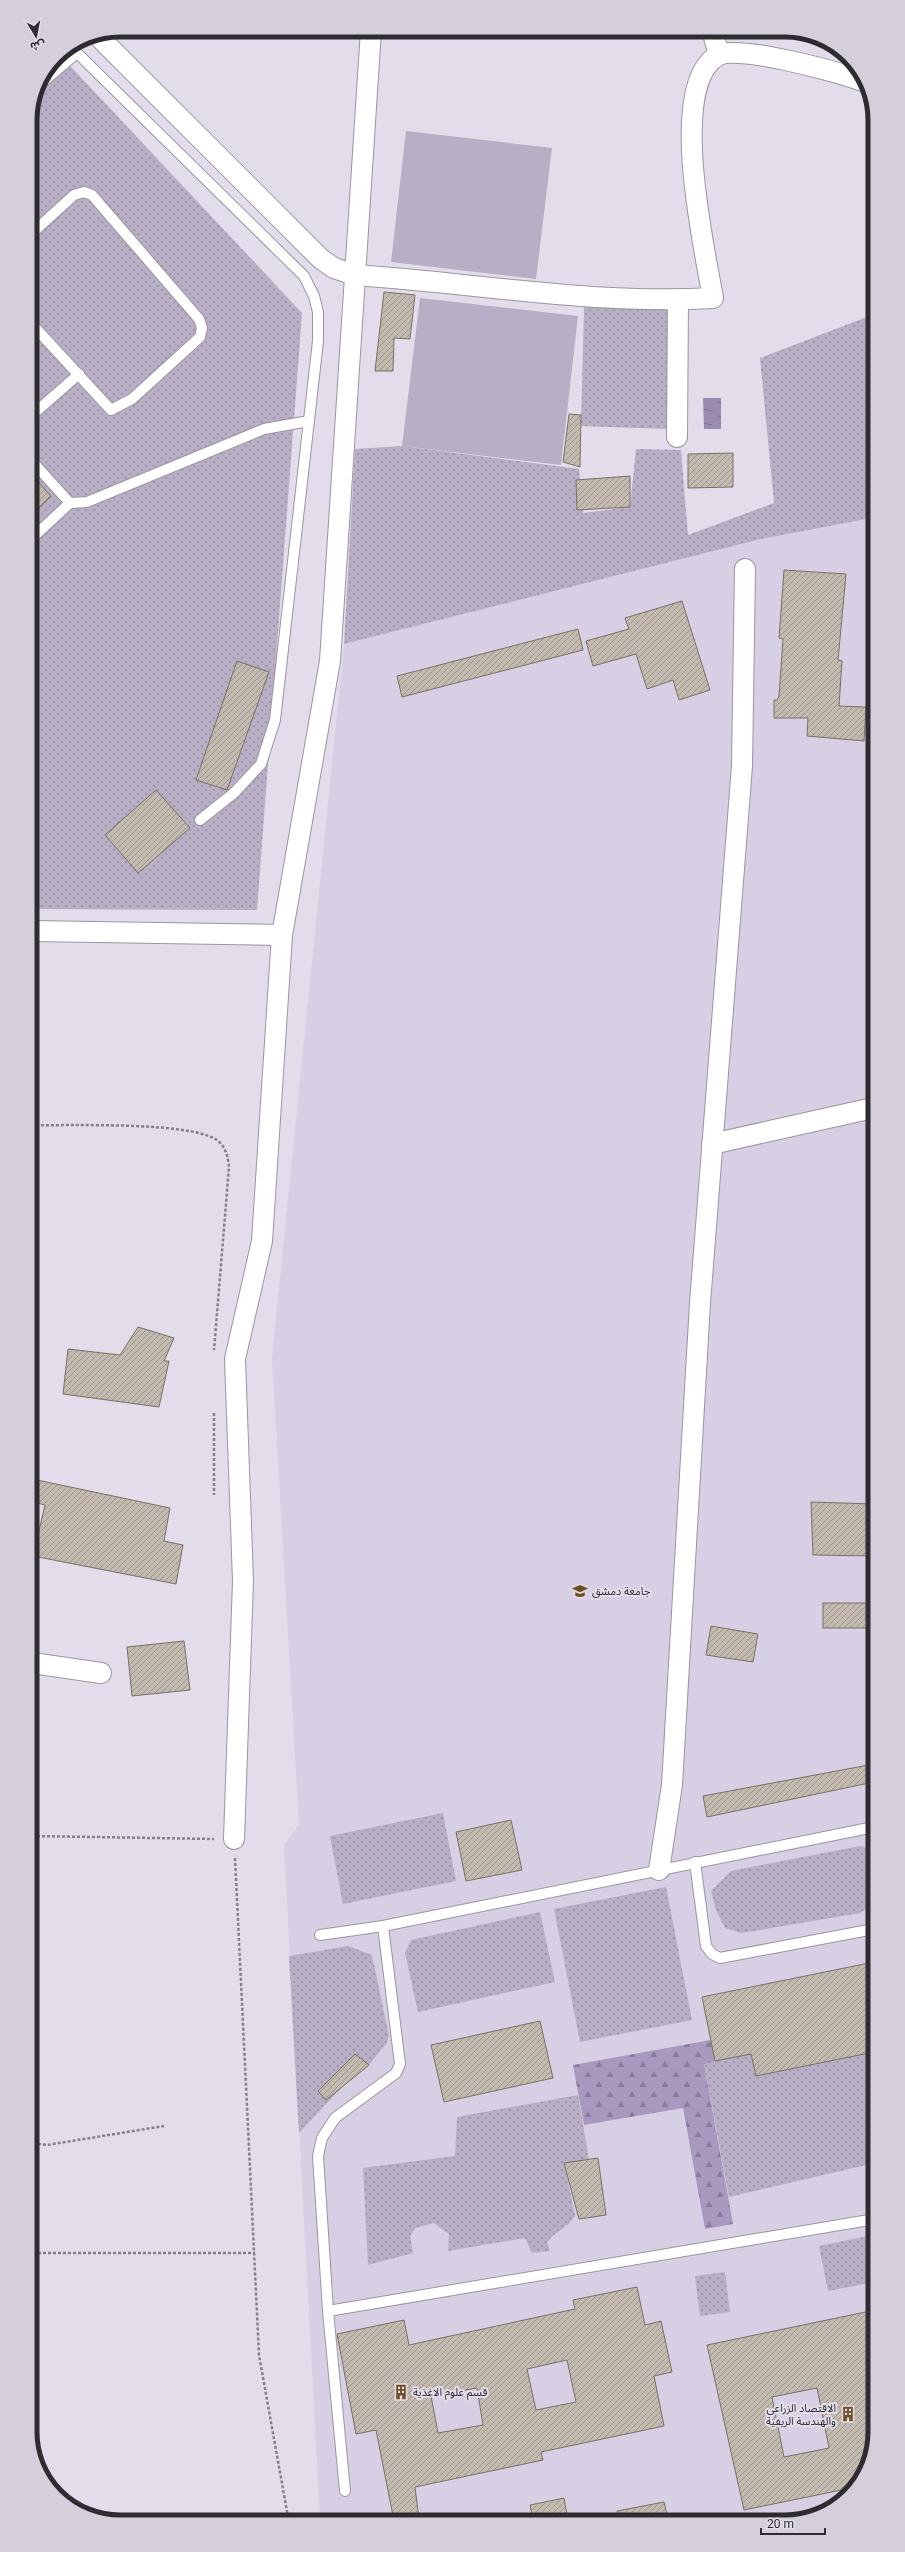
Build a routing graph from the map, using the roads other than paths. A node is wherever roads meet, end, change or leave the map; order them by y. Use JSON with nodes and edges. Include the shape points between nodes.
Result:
{"nodes":[{"id":1,"x":371,"y":37,"type":"edge"},
{"id":2,"x":714,"y":37,"type":"edge"},
{"id":3,"x":101,"y":40,"type":"edge"},
{"id":4,"x":75,"y":51,"type":"edge"},
{"id":5,"x":70,"y":54,"type":"edge"},
{"id":6,"x":719,"y":55,"type":"junction"},
{"id":7,"x":54,"y":70,"type":"edge"},
{"id":8,"x":857,"y":80,"type":"edge"},
{"id":9,"x":37,"y":229,"type":"edge"},
{"id":10,"x":355,"y":275,"type":"junction"},
{"id":11,"x":678,"y":300,"type":"junction"},
{"id":12,"x":37,"y":329,"type":"edge"},
{"id":13,"x":79,"y":374,"type":"junction"},
{"id":14,"x":37,"y":411,"type":"edge"},
{"id":15,"x":309,"y":421,"type":"junction"},
{"id":16,"x":677,"y":437,"type":"dead end"},
{"id":17,"x":37,"y":467,"type":"edge"},
{"id":18,"x":70,"y":503,"type":"junction"},
{"id":19,"x":37,"y":533,"type":"edge"},
{"id":20,"x":746,"y":569,"type":"dead end"},
{"id":21,"x":200,"y":820,"type":"dead end"},
{"id":22,"x":37,"y":931,"type":"edge"},
{"id":23,"x":282,"y":935,"type":"junction"},
{"id":24,"x":868,"y":1109,"type":"edge"},
{"id":25,"x":712,"y":1144,"type":"junction"},
{"id":26,"x":37,"y":1664,"type":"edge"},
{"id":27,"x":101,"y":1673,"type":"dead end"},
{"id":28,"x":868,"y":1828,"type":"edge"},
{"id":29,"x":234,"y":1839,"type":"road end"},
{"id":30,"x":695,"y":1862,"type":"junction"},
{"id":31,"x":659,"y":1870,"type":"junction"},
{"id":32,"x":383,"y":1926,"type":"junction"},
{"id":33,"x":868,"y":1930,"type":"edge"},
{"id":34,"x":320,"y":1935,"type":"dead end"},
{"id":35,"x":868,"y":2220,"type":"edge"},
{"id":36,"x":328,"y":2311,"type":"junction"},
{"id":37,"x":345,"y":2491,"type":"dead end"}],
"edges":[{"from":1,"to":10,"type":"street"},
{"from":2,"to":6,"type":"street"},
{"from":3,"to":10,"type":"street","via":[[321,259],[334,268]]},
{"from":4,"to":15,"type":"lane","via":[[304,276],[314,296],[318,312],[318,341]]},
{"from":5,"to":7,"type":"lane"},
{"from":6,"to":8,"type":"street","via":[[734,52],[788,61]]},
{"from":6,"to":11,"type":"street","via":[[706,68],[694,96],[690,129],[700,224],[713,298]]},
{"from":9,"to":13,"type":"lane","via":[[74,195],[84,192],[92,196],[199,319],[202,328],[200,337],[132,399],[111,410]]},
{"from":10,"to":11,"type":"street","via":[[556,296]]},
{"from":10,"to":23,"type":"street","via":[[330,661]]},
{"from":11,"to":16,"type":"street"},
{"from":12,"to":13,"type":"lane"},
{"from":13,"to":14,"type":"lane"},
{"from":15,"to":18,"type":"lane","via":[[264,429],[86,502]]},
{"from":15,"to":21,"type":"lane","via":[[275,720],[261,764],[234,792]]},
{"from":17,"to":18,"type":"lane"},
{"from":18,"to":19,"type":"lane"},
{"from":20,"to":25,"type":"street","via":[[742,766]]},
{"from":22,"to":23,"type":"street"},
{"from":23,"to":29,"type":"street","via":[[262,1241],[235,1359],[243,1581]]},
{"from":24,"to":25,"type":"street"},
{"from":25,"to":31,"type":"street","via":[[699,1311],[672,1784]]},
{"from":26,"to":27,"type":"street"},
{"from":28,"to":30,"type":"lane"},
{"from":30,"to":31,"type":"lane"},
{"from":30,"to":33,"type":"lane","via":[[706,1946],[712,1954],[720,1958]]},
{"from":31,"to":32,"type":"lane"},
{"from":32,"to":34,"type":"lane"},
{"from":32,"to":36,"type":"lane","via":[[400,2064],[396,2073],[335,2118],[322,2138],[318,2156]]},
{"from":35,"to":36,"type":"lane"},
{"from":36,"to":37,"type":"lane"}]}
